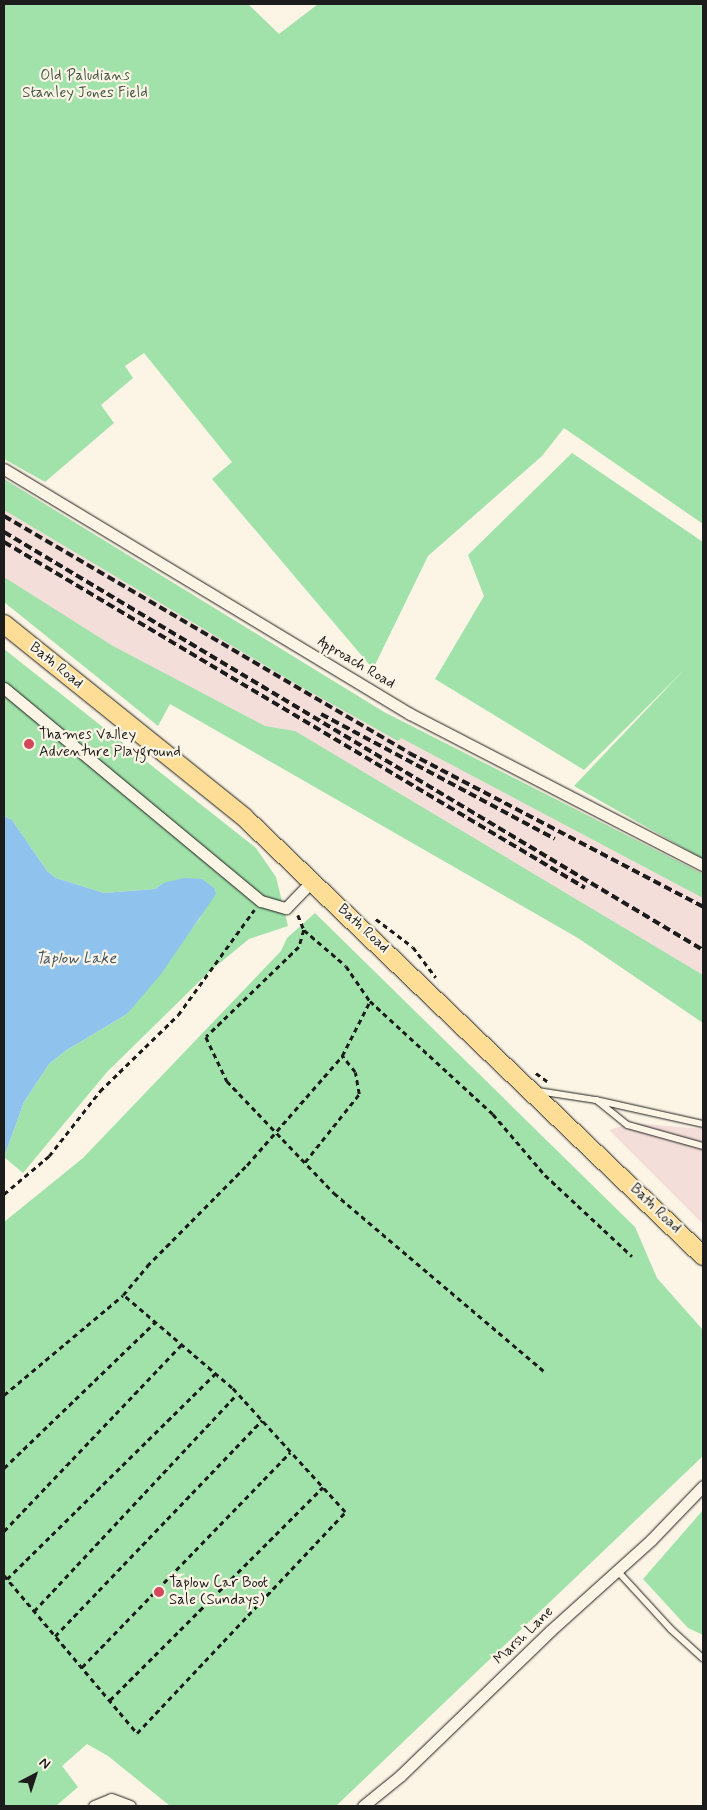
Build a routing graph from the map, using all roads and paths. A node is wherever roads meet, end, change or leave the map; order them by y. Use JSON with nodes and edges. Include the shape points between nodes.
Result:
{"nodes":[{"id":1,"x":4,"y":468,"type":"edge"},
{"id":2,"x":4,"y":624,"type":"edge"},
{"id":3,"x":4,"y":688,"type":"edge"},
{"id":4,"x":703,"y":865,"type":"edge"},
{"id":5,"x":312,"y":881,"type":"junction"},
{"id":6,"x":261,"y":901,"type":"junction"},
{"id":7,"x":292,"y":902,"type":"junction"},
{"id":8,"x":304,"y":930,"type":"junction"},
{"id":9,"x":370,"y":1001,"type":"junction"},
{"id":10,"x":342,"y":1056,"type":"junction"},
{"id":11,"x":533,"y":1090,"type":"junction"},
{"id":12,"x":596,"y":1100,"type":"junction"},
{"id":13,"x":703,"y":1124,"type":"edge"},
{"id":14,"x":275,"y":1131,"type":"junction"},
{"id":15,"x":703,"y":1146,"type":"edge"},
{"id":16,"x":305,"y":1162,"type":"junction"},
{"id":17,"x":4,"y":1194,"type":"edge"},
{"id":18,"x":632,"y":1256,"type":"dead end"},
{"id":19,"x":703,"y":1256,"type":"edge"},
{"id":20,"x":123,"y":1295,"type":"junction"},
{"id":21,"x":155,"y":1322,"type":"junction"},
{"id":22,"x":181,"y":1345,"type":"junction"},
{"id":23,"x":546,"y":1373,"type":"dead end"},
{"id":24,"x":215,"y":1374,"type":"junction"},
{"id":25,"x":238,"y":1394,"type":"junction"},
{"id":26,"x":4,"y":1395,"type":"edge"},
{"id":27,"x":262,"y":1420,"type":"junction"},
{"id":28,"x":290,"y":1452,"type":"junction"},
{"id":29,"x":4,"y":1468,"type":"edge"},
{"id":30,"x":703,"y":1486,"type":"edge"},
{"id":31,"x":323,"y":1488,"type":"junction"},
{"id":32,"x":4,"y":1531,"type":"edge"},
{"id":33,"x":617,"y":1570,"type":"junction"},
{"id":34,"x":4,"y":1575,"type":"edge"},
{"id":35,"x":7,"y":1579,"type":"junction"},
{"id":36,"x":34,"y":1611,"type":"junction"},
{"id":37,"x":55,"y":1636,"type":"junction"},
{"id":38,"x":703,"y":1658,"type":"edge"},
{"id":39,"x":82,"y":1667,"type":"junction"},
{"id":40,"x":110,"y":1700,"type":"junction"},
{"id":41,"x":94,"y":1806,"type":"edge"},
{"id":42,"x":130,"y":1806,"type":"edge"},
{"id":43,"x":363,"y":1806,"type":"edge"}],
"edges":[{"from":1,"to":4,"type":"street","name":"Approach Road","via":[[410,714]]},
{"from":2,"to":5,"type":"main road","name":"Bath Road","via":[[245,818]]},
{"from":3,"to":6,"type":"street"},
{"from":5,"to":7,"type":"street"},
{"from":5,"to":11,"type":"main road","name":"Bath Road"},
{"from":6,"to":7,"type":"street","via":[[286,908]]},
{"from":6,"to":17,"type":"path","via":[[178,1014],[100,1091],[50,1156]]},
{"from":7,"to":8,"type":"path"},
{"from":8,"to":9,"type":"path","via":[[346,966]]},
{"from":8,"to":14,"type":"path","via":[[299,947],[206,1037],[227,1080]]},
{"from":9,"to":10,"type":"path"},
{"from":9,"to":18,"type":"path","via":[[493,1114],[546,1176]]},
{"from":10,"to":14,"type":"path"},
{"from":10,"to":16,"type":"path","via":[[356,1072],[359,1094]]},
{"from":11,"to":12,"type":"lane"},
{"from":11,"to":19,"type":"main road","name":"Bath Road"},
{"from":12,"to":13,"type":"lane"},
{"from":12,"to":15,"type":"lane","via":[[628,1125]]},
{"from":14,"to":16,"type":"path"},
{"from":14,"to":20,"type":"path"},
{"from":16,"to":23,"type":"path","via":[[334,1193]]},
{"from":20,"to":21,"type":"path"},
{"from":20,"to":26,"type":"path"},
{"from":21,"to":22,"type":"path"},
{"from":21,"to":29,"type":"path"},
{"from":22,"to":24,"type":"path"},
{"from":22,"to":32,"type":"path"},
{"from":24,"to":25,"type":"path"},
{"from":24,"to":35,"type":"path"},
{"from":25,"to":27,"type":"path"},
{"from":25,"to":36,"type":"path"},
{"from":27,"to":28,"type":"path"},
{"from":27,"to":37,"type":"path"},
{"from":28,"to":31,"type":"path"},
{"from":28,"to":39,"type":"path"},
{"from":30,"to":33,"type":"street","name":"Marsh Lane"},
{"from":31,"to":40,"type":"path"},
{"from":31,"to":40,"type":"path","via":[[345,1512],[137,1732]]},
{"from":33,"to":38,"type":"lane","via":[[671,1629]]},
{"from":33,"to":43,"type":"street","name":"Marsh Lane","via":[[400,1776]]},
{"from":34,"to":35,"type":"path"},
{"from":35,"to":36,"type":"path"},
{"from":36,"to":37,"type":"path"},
{"from":37,"to":39,"type":"path"},
{"from":39,"to":40,"type":"path"},
{"from":41,"to":42,"type":"street","via":[[111,1799]]}]}
